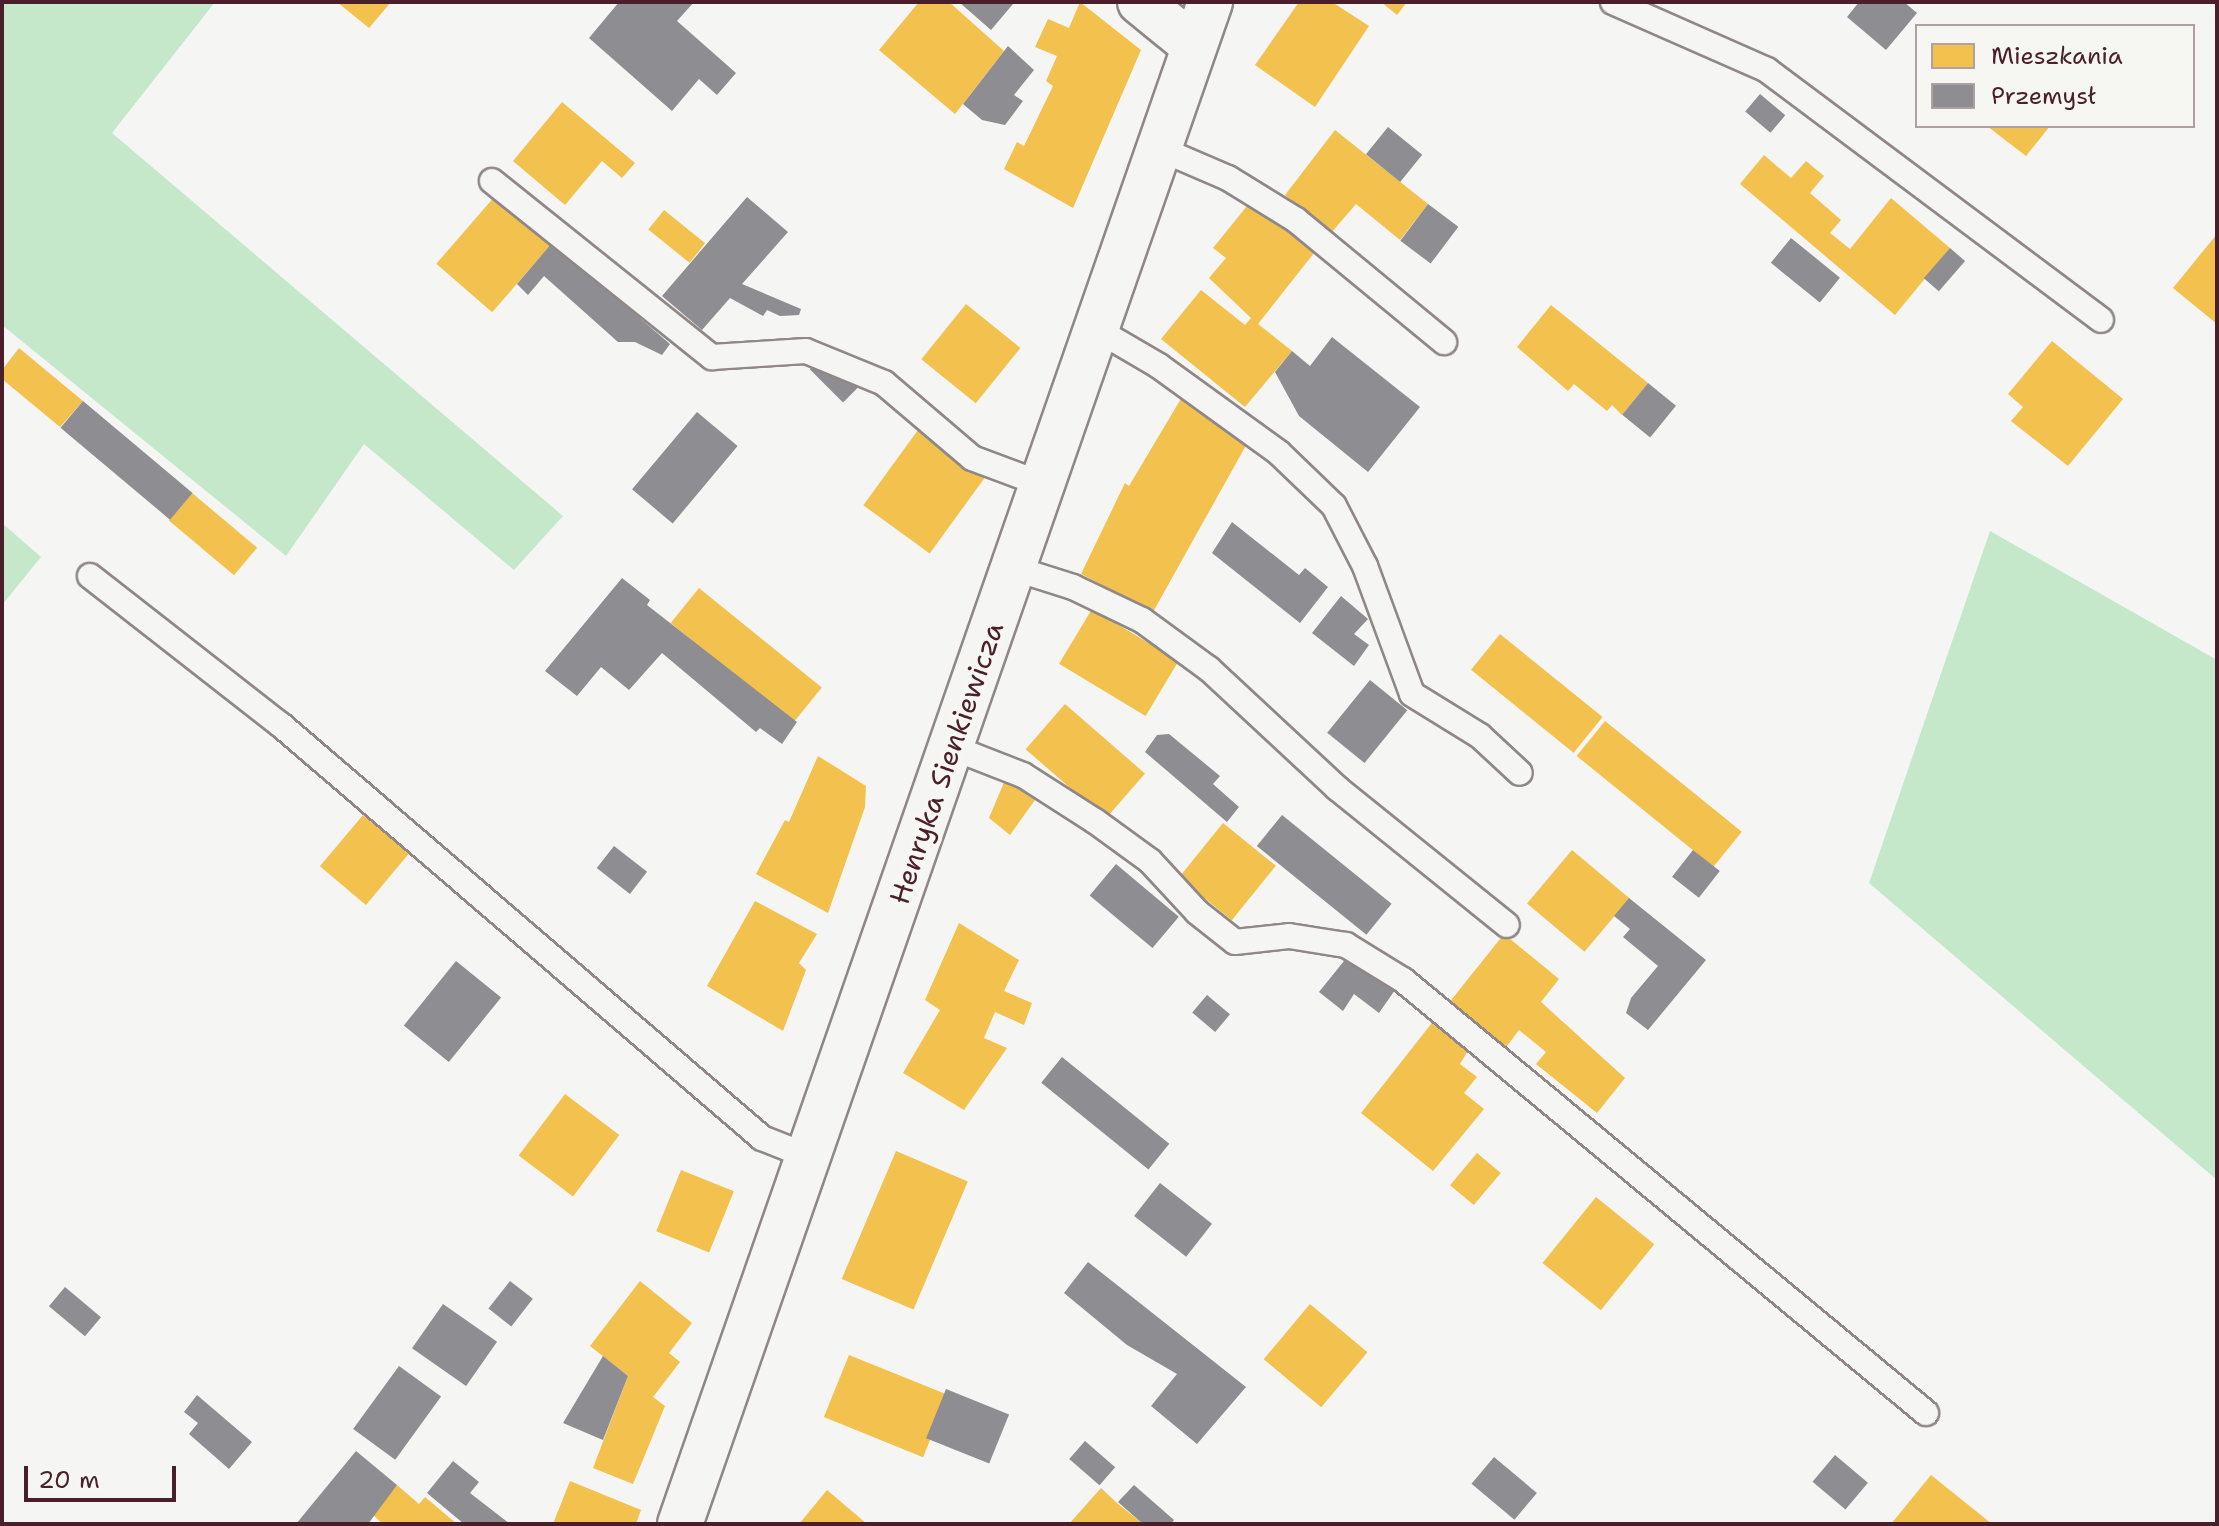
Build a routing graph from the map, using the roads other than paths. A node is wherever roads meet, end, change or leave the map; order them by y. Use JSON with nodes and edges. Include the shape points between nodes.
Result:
{"nodes":[{"id":1,"x":1140,"y":2,"type":"edge"},
{"id":2,"x":1210,"y":2,"type":"edge"},
{"id":3,"x":1613,"y":2,"type":"edge"},
{"id":4,"x":1193,"y":45,"type":"junction"},
{"id":5,"x":1158,"y":148,"type":"junction"},
{"id":6,"x":492,"y":181,"type":"dead end"},
{"id":7,"x":2101,"y":320,"type":"dead end"},
{"id":8,"x":1096,"y":329,"type":"junction"},
{"id":9,"x":1444,"y":342,"type":"dead end"},
{"id":10,"x":1042,"y":484,"type":"junction"},
{"id":11,"x":1013,"y":568,"type":"junction"},
{"id":12,"x":90,"y":576,"type":"dead end"},
{"id":13,"x":951,"y":747,"type":"junction"},
{"id":14,"x":1520,"y":773,"type":"dead end"},
{"id":15,"x":1507,"y":925,"type":"dead end"},
{"id":16,"x":810,"y":1157,"type":"junction"},
{"id":17,"x":1926,"y":1413,"type":"dead end"},
{"id":18,"x":680,"y":1524,"type":"edge"}],
"edges":[{"from":1,"to":4,"type":"street"},
{"from":2,"to":4,"type":"street","name":"Henryka Sienkiewicza"},
{"from":3,"to":7,"type":"lane","via":[[1767,70]]},
{"from":4,"to":5,"type":"street","name":"Henryka Sienkiewicza"},
{"from":5,"to":8,"type":"street","name":"Henryka Sienkiewicza"},
{"from":5,"to":9,"type":"lane","via":[[1228,178],[1296,220]]},
{"from":6,"to":10,"type":"lane","via":[[712,357],[806,351],[884,383],[972,458]]},
{"from":8,"to":10,"type":"street","name":"Henryka Sienkiewicza"},
{"from":8,"to":14,"type":"lane","via":[[1159,366],[1279,453],[1334,506],[1365,566],[1412,694],[1480,736]]},
{"from":10,"to":11,"type":"street","name":"Henryka Sienkiewicza"},
{"from":11,"to":13,"type":"street","name":"Henryka Sienkiewicza"},
{"from":11,"to":15,"type":"lane","via":[[1073,587],[1142,620],[1209,669],[1337,788]]},
{"from":12,"to":16,"type":"lane","via":[[281,725],[762,1138]]},
{"from":13,"to":16,"type":"street","name":"Henryka Sienkiewicza"},
{"from":13,"to":17,"type":"lane","via":[[1023,775],[1095,821],[1150,861],[1197,912],[1235,942],[1289,936],[1346,945],[1403,980]]},
{"from":16,"to":18,"type":"street","name":"Henryka Sienkiewicza"}]}
